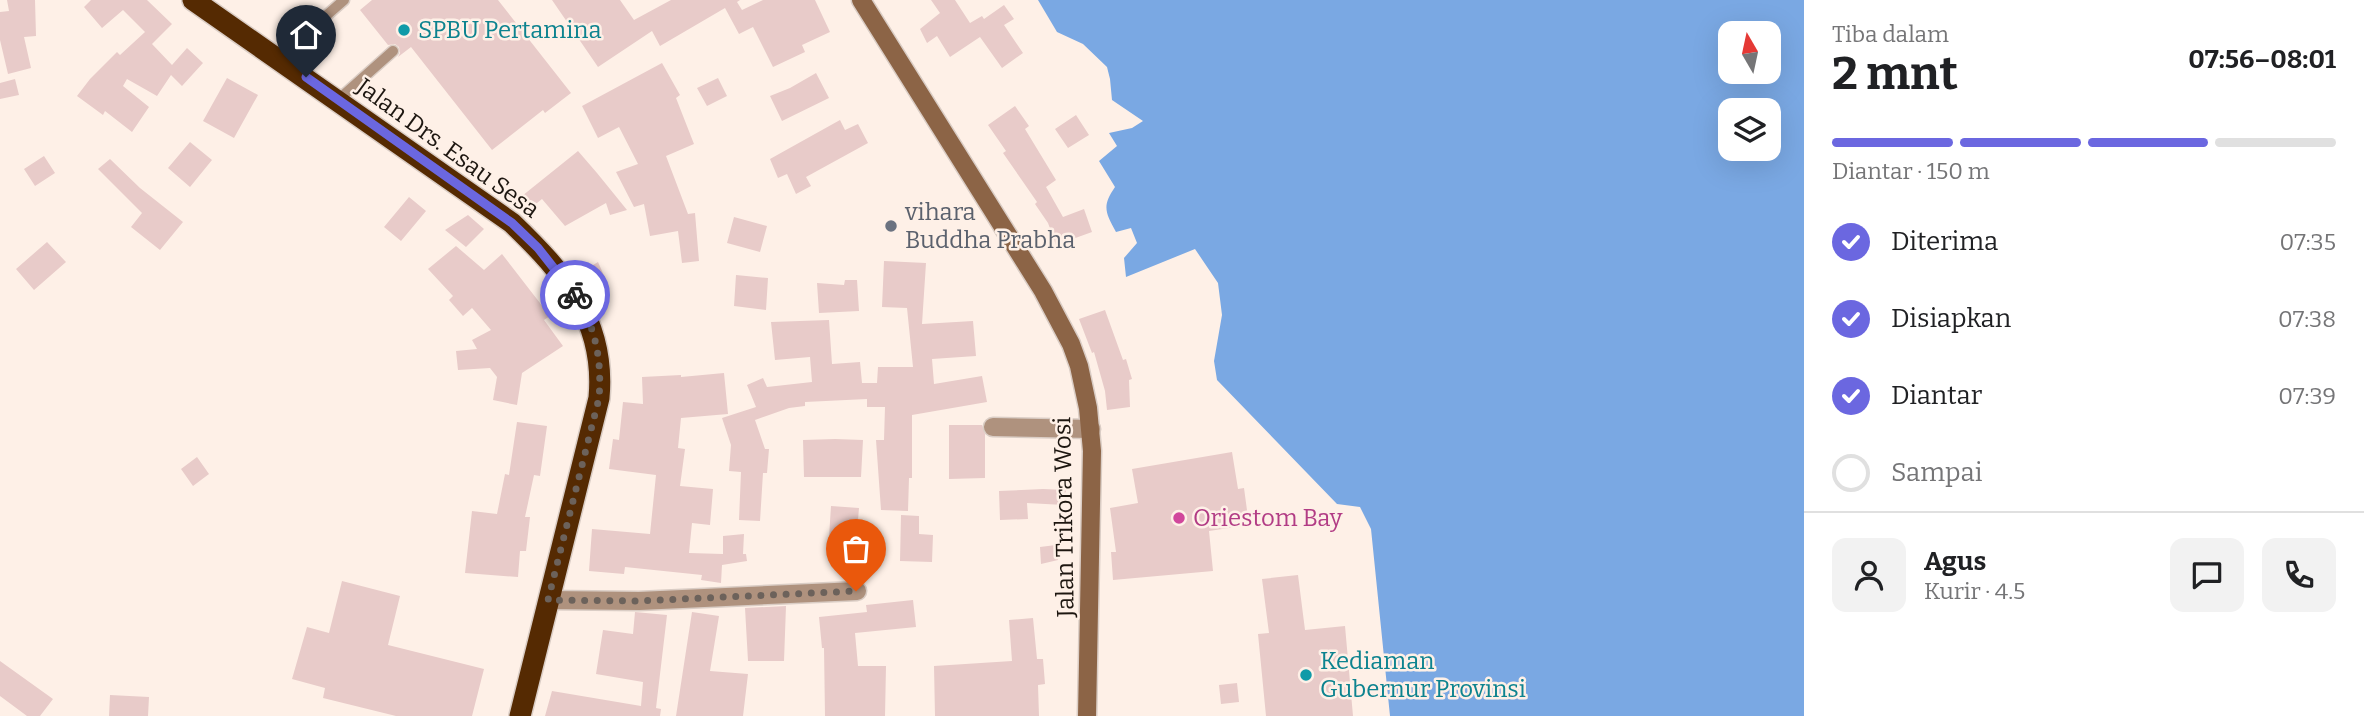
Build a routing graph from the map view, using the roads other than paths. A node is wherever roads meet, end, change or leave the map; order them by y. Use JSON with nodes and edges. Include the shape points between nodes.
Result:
{"nodes":[{"id":1,"x":193,"y":0,"type":"edge"},
{"id":2,"x":344,"y":0,"type":"edge"},
{"id":3,"x":861,"y":0,"type":"edge"},
{"id":4,"x":393,"y":51,"type":"dead end"},
{"id":5,"x":278,"y":58,"type":"junction"},
{"id":6,"x":338,"y":100,"type":"junction"},
{"id":7,"x":993,"y":427,"type":"dead end"},
{"id":8,"x":1091,"y":429,"type":"junction"},
{"id":9,"x":856,"y":591,"type":"dead end"},
{"id":10,"x":548,"y":600,"type":"junction"},
{"id":11,"x":520,"y":716,"type":"edge"},
{"id":12,"x":1087,"y":716,"type":"edge"}],
"edges":[{"from":1,"to":5,"type":"highway","name":"Jalan Drs. Esau Sesa"},
{"from":2,"to":5,"type":"lane"},
{"from":3,"to":8,"type":"street","name":"Jalan Trikora Wosi","via":[[1043,290],[1075,354]]},
{"from":4,"to":6,"type":"lane"},
{"from":5,"to":6,"type":"highway","name":"Jalan Drs. Esau Sesa"},
{"from":6,"to":10,"type":"highway","name":"Jalan Drs. Esau Sesa","via":[[512,223],[578,299],[593,332],[600,364],[598,406]]},
{"from":7,"to":8,"type":"street"},
{"from":8,"to":12,"type":"street","name":"Jalan Trikora Wosi"},
{"from":9,"to":10,"type":"street","via":[[639,601]]},
{"from":10,"to":11,"type":"highway","name":"Jalan Drs. Esau Sesa"}]}
